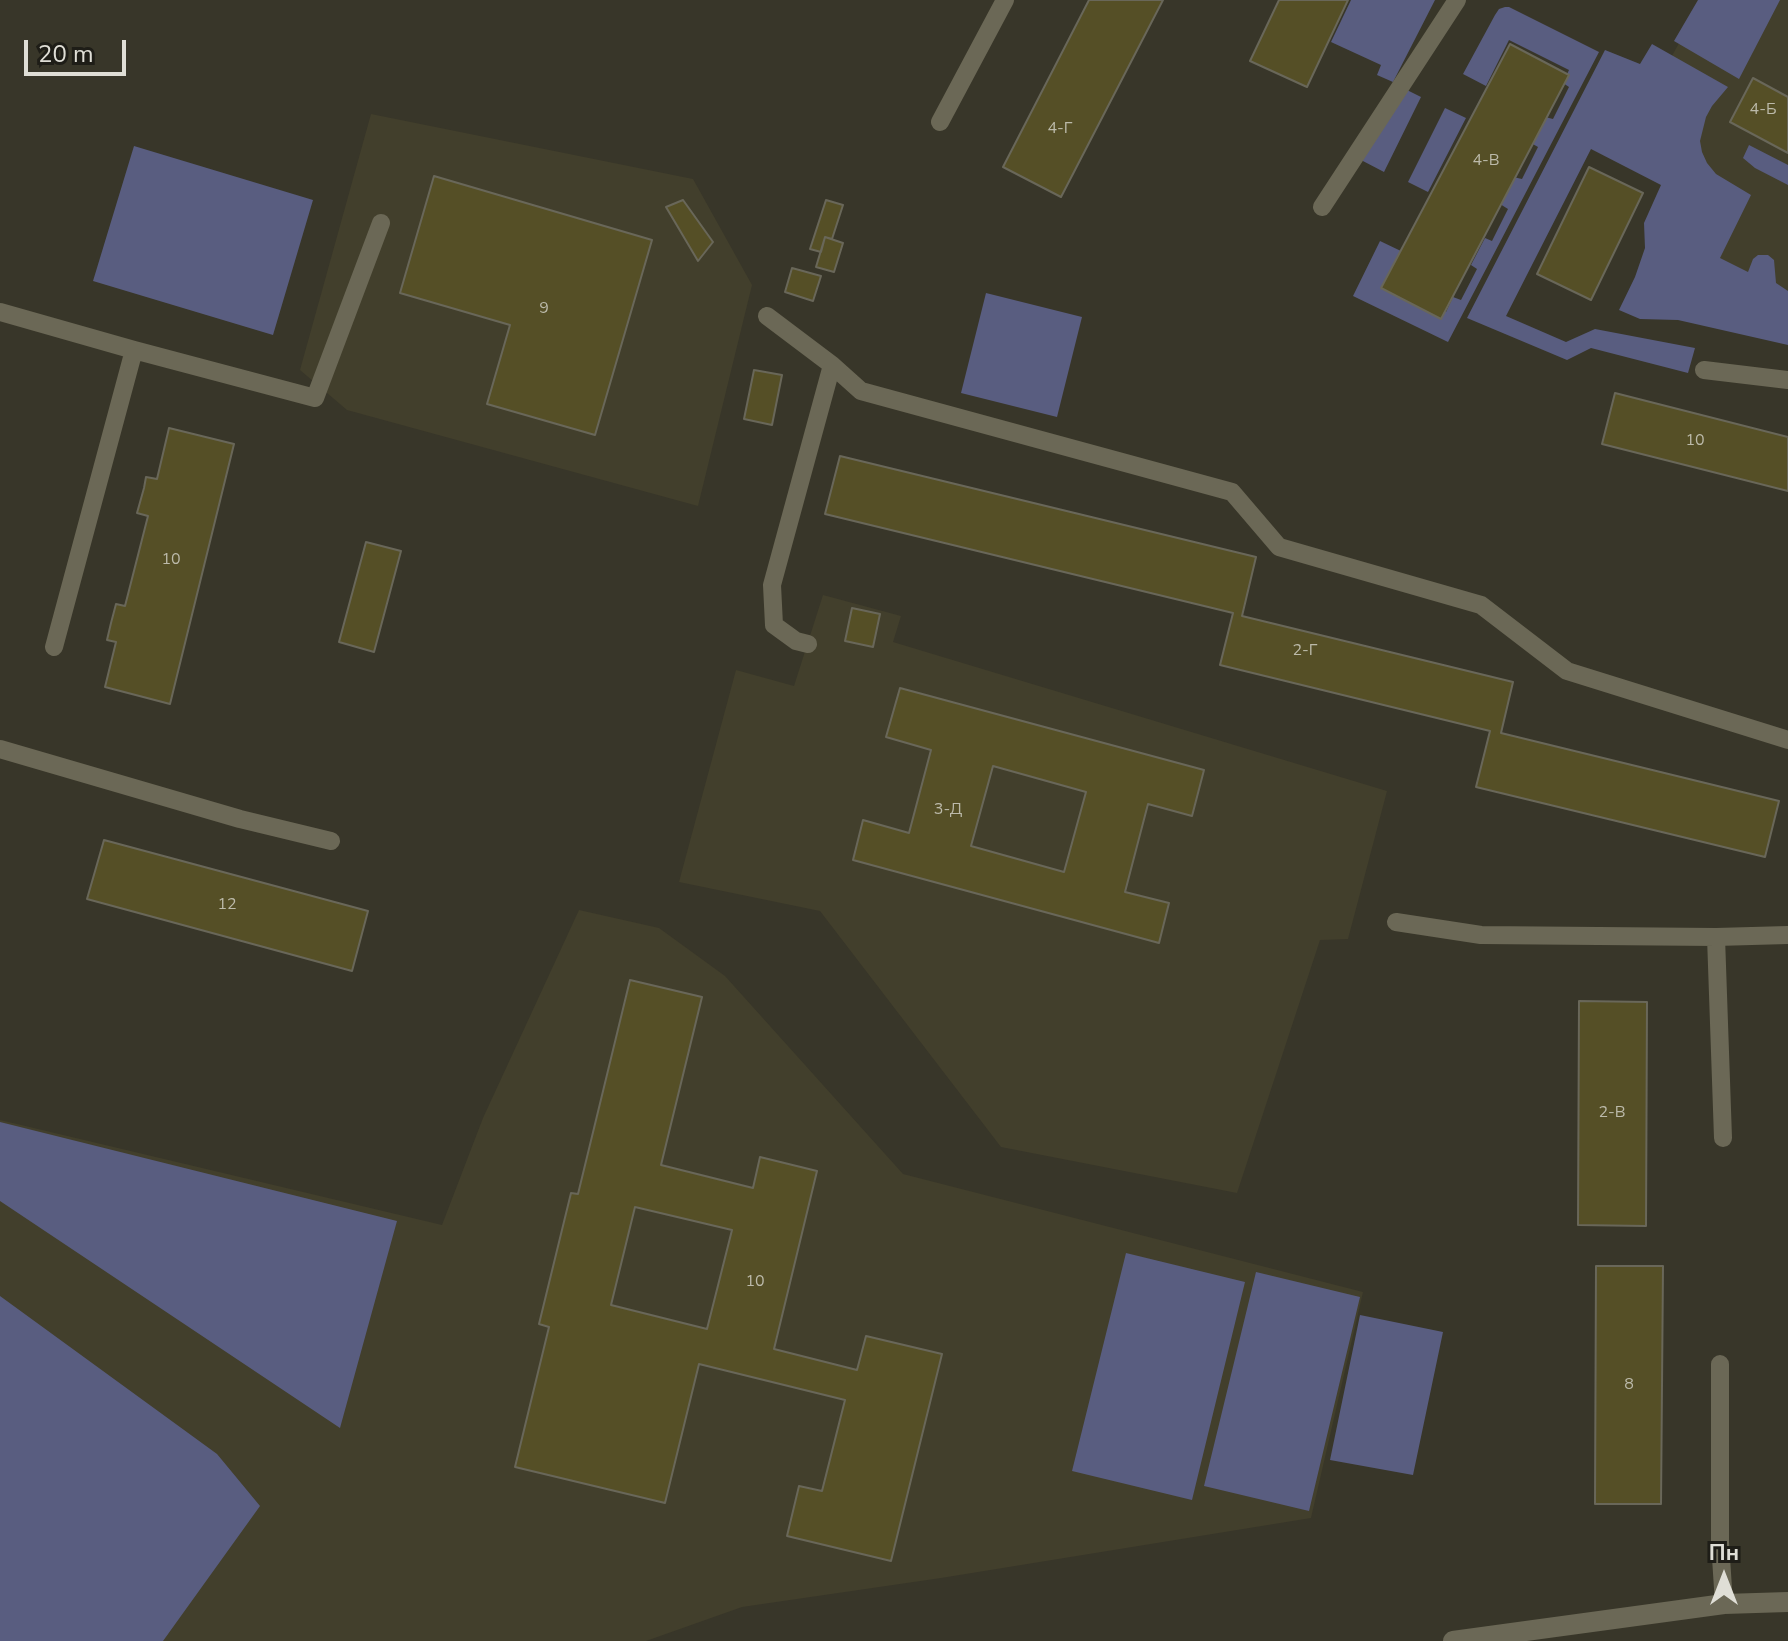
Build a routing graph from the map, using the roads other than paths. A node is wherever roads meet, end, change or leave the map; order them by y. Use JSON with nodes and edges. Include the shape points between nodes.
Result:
{"nodes":[{"id":1,"x":1005,"y":0,"type":"edge"},
{"id":2,"x":1457,"y":0,"type":"edge"},
{"id":3,"x":940,"y":122,"type":"dead end"},
{"id":4,"x":1322,"y":207,"type":"dead end"},
{"id":5,"x":381,"y":223,"type":"dead end"},
{"id":6,"x":0,"y":312,"type":"edge"},
{"id":7,"x":767,"y":316,"type":"dead end"},
{"id":8,"x":134,"y":350,"type":"junction"},
{"id":9,"x":832,"y":365,"type":"junction"},
{"id":10,"x":1704,"y":370,"type":"dead end"},
{"id":11,"x":1788,"y":380,"type":"edge"},
{"id":12,"x":808,"y":644,"type":"dead end"},
{"id":13,"x":54,"y":647,"type":"dead end"},
{"id":14,"x":1788,"y":740,"type":"edge"},
{"id":15,"x":0,"y":749,"type":"edge"},
{"id":16,"x":331,"y":841,"type":"dead end"},
{"id":17,"x":1396,"y":922,"type":"dead end"},
{"id":18,"x":1788,"y":935,"type":"edge"},
{"id":19,"x":1716,"y":937,"type":"junction"},
{"id":20,"x":1723,"y":1138,"type":"dead end"},
{"id":21,"x":1720,"y":1364,"type":"dead end"},
{"id":22,"x":1788,"y":1602,"type":"edge"},
{"id":23,"x":1724,"y":1604,"type":"junction"},
{"id":24,"x":1453,"y":1641,"type":"edge"}],
"edges":[{"from":1,"to":3,"type":"lane"},
{"from":2,"to":4,"type":"lane"},
{"from":5,"to":8,"type":"lane","via":[[315,398]]},
{"from":6,"to":8,"type":"lane"},
{"from":7,"to":9,"type":"lane"},
{"from":8,"to":13,"type":"lane"},
{"from":9,"to":12,"type":"lane","via":[[772,585],[774,625]]},
{"from":9,"to":14,"type":"lane","via":[[861,391],[1232,492],[1279,547],[1481,605],[1567,671]]},
{"from":10,"to":11,"type":"lane"},
{"from":15,"to":16,"type":"lane"},
{"from":17,"to":19,"type":"lane","via":[[1481,935]]},
{"from":18,"to":19,"type":"lane"},
{"from":19,"to":20,"type":"lane"},
{"from":21,"to":23,"type":"lane"},
{"from":22,"to":23,"type":"street"},
{"from":23,"to":24,"type":"street"}]}
